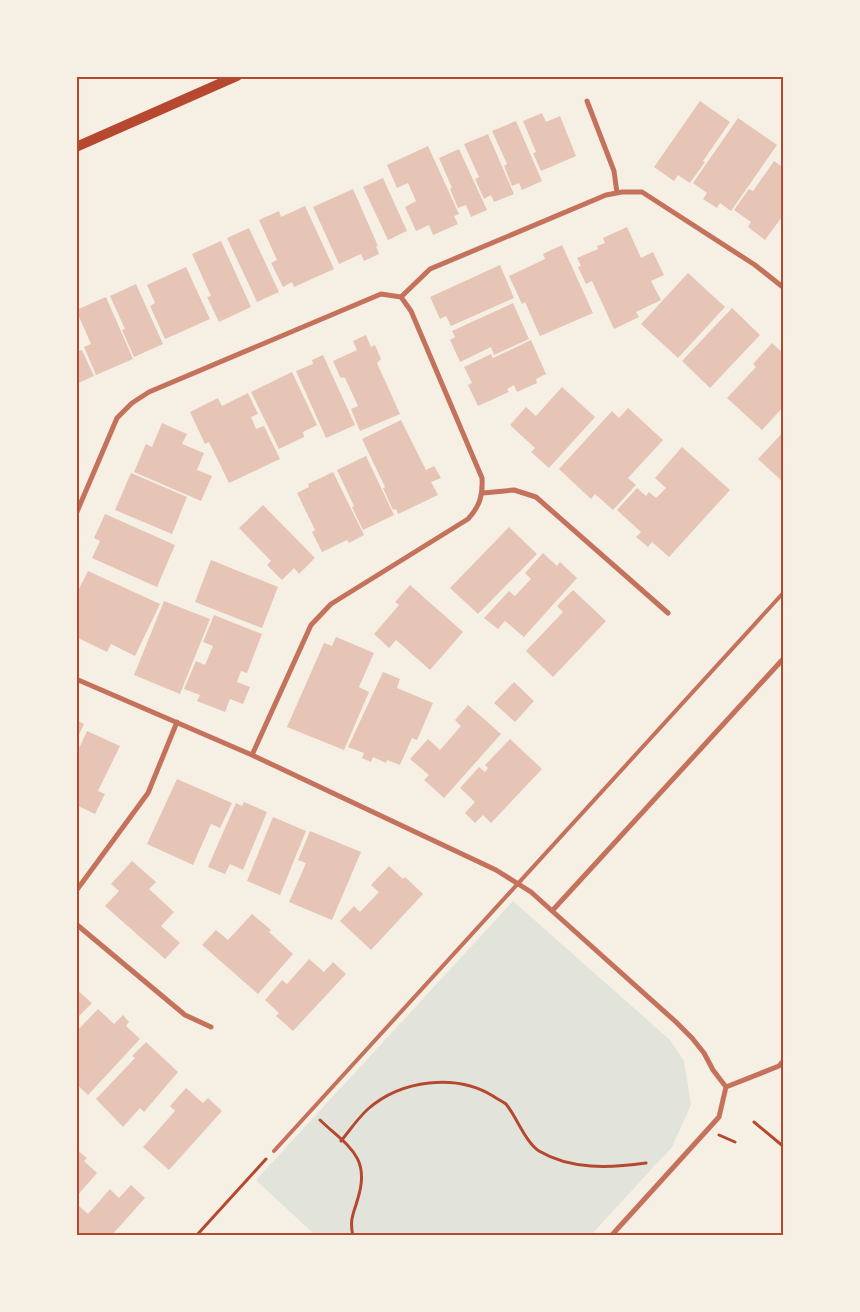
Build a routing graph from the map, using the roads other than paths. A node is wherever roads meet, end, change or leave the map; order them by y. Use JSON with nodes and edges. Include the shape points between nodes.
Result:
{"nodes":[{"id":1,"x":237,"y":76,"type":"edge"},
{"id":2,"x":587,"y":101,"type":"dead end"},
{"id":3,"x":76,"y":147,"type":"edge"},
{"id":4,"x":617,"y":193,"type":"junction"},
{"id":5,"x":784,"y":288,"type":"edge"},
{"id":6,"x":401,"y":297,"type":"junction"},
{"id":7,"x":483,"y":493,"type":"junction"},
{"id":8,"x":76,"y":514,"type":"edge"},
{"id":9,"x":784,"y":592,"type":"edge"},
{"id":10,"x":668,"y":614,"type":"dead end"},
{"id":11,"x":784,"y":658,"type":"edge"},
{"id":12,"x":76,"y":679,"type":"edge"},
{"id":13,"x":177,"y":722,"type":"junction"},
{"id":14,"x":252,"y":755,"type":"junction"},
{"id":15,"x":516,"y":884,"type":"junction"},
{"id":16,"x":76,"y":892,"type":"edge"},
{"id":17,"x":552,"y":911,"type":"junction"},
{"id":18,"x":76,"y":924,"type":"edge"},
{"id":19,"x":211,"y":1027,"type":"dead end"},
{"id":20,"x":784,"y":1060,"type":"edge"},
{"id":21,"x":726,"y":1087,"type":"junction"},
{"id":22,"x":274,"y":1151,"type":"road end"},
{"id":23,"x":611,"y":1236,"type":"edge"}],
"edges":[{"from":1,"to":3,"type":"main road"},
{"from":2,"to":4,"type":"street","via":[[614,171]]},
{"from":4,"to":5,"type":"street","via":[[642,192],[755,265]]},
{"from":4,"to":6,"type":"street","via":[[430,269]]},
{"from":6,"to":7,"type":"street","via":[[412,311],[482,478]]},
{"from":6,"to":8,"type":"street","via":[[381,294],[149,392],[132,403],[117,418]]},
{"from":7,"to":10,"type":"street","via":[[514,490],[536,497]]},
{"from":7,"to":14,"type":"street","via":[[478,508],[468,518],[331,604],[311,625]]},
{"from":9,"to":15,"type":"lane"},
{"from":11,"to":17,"type":"street"},
{"from":12,"to":13,"type":"street"},
{"from":13,"to":14,"type":"street"},
{"from":13,"to":16,"type":"street","via":[[148,793]]},
{"from":14,"to":15,"type":"street","via":[[496,870]]},
{"from":15,"to":17,"type":"street","via":[[531,892]]},
{"from":15,"to":22,"type":"lane"},
{"from":17,"to":21,"type":"street","via":[[692,1038]]},
{"from":18,"to":19,"type":"street","via":[[186,1015]]},
{"from":20,"to":21,"type":"street","via":[[778,1066]]},
{"from":21,"to":23,"type":"street","via":[[719,1118]]}]}
